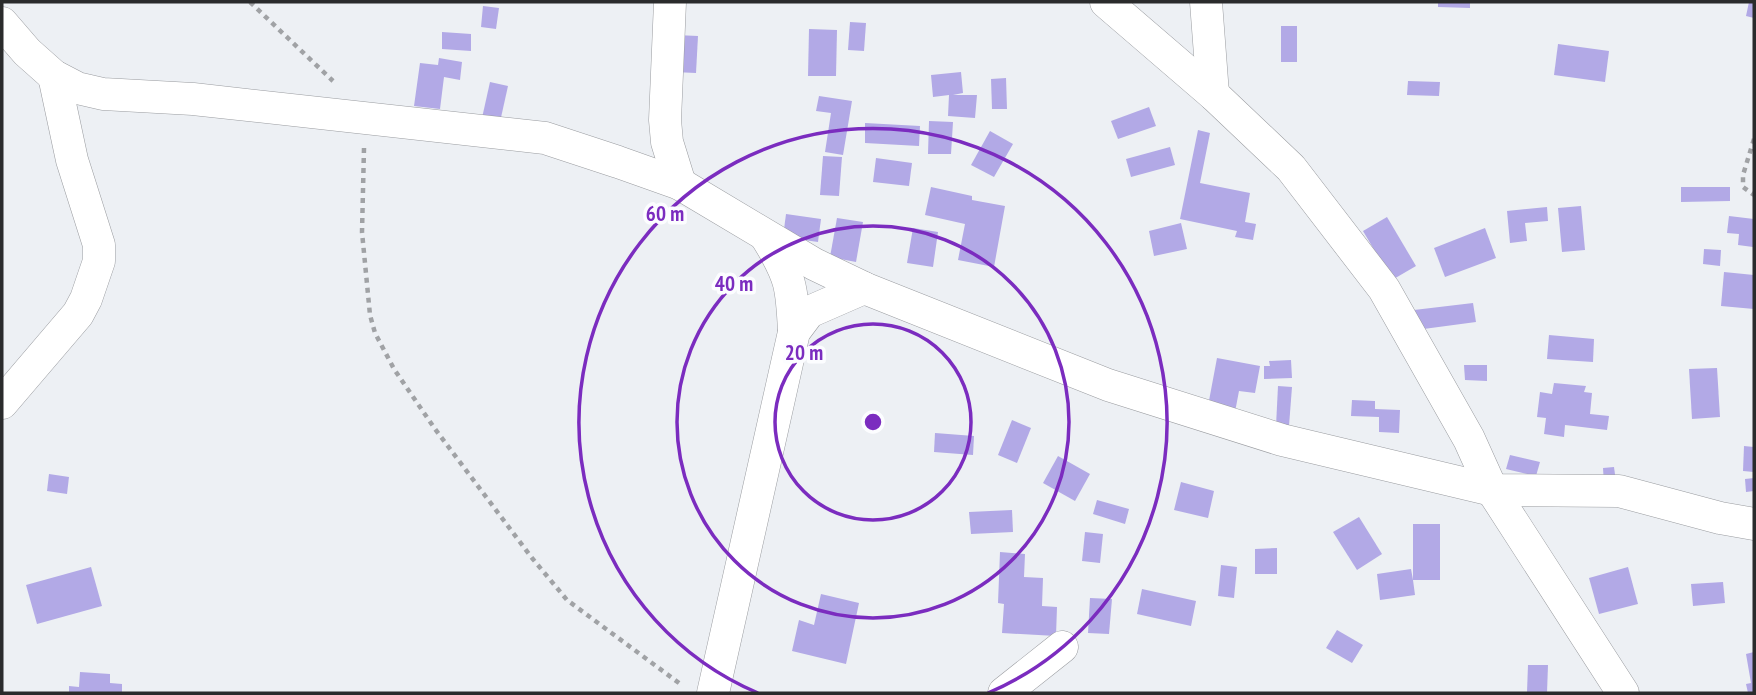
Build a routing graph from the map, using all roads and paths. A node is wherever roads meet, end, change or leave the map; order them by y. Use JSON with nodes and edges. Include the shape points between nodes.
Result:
{"nodes":[{"id":1,"x":250,"y":2,"type":"edge"},
{"id":2,"x":670,"y":2,"type":"edge"},
{"id":3,"x":1106,"y":2,"type":"edge"},
{"id":4,"x":1206,"y":2,"type":"edge"},
{"id":5,"x":2,"y":23,"type":"edge"},
{"id":6,"x":54,"y":76,"type":"junction"},
{"id":7,"x":1213,"y":94,"type":"junction"},
{"id":8,"x":365,"y":119,"type":"junction"},
{"id":9,"x":1754,"y":139,"type":"edge"},
{"id":10,"x":680,"y":184,"type":"junction"},
{"id":11,"x":1754,"y":195,"type":"edge"},
{"id":12,"x":766,"y":237,"type":"junction"},
{"id":13,"x":864,"y":288,"type":"junction"},
{"id":14,"x":794,"y":332,"type":"junction"},
{"id":15,"x":2,"y":403,"type":"edge"},
{"id":16,"x":1492,"y":491,"type":"junction"},
{"id":17,"x":1754,"y":524,"type":"edge"},
{"id":18,"x":1062,"y":647,"type":"dead end"},
{"id":19,"x":692,"y":693,"type":"edge"},
{"id":20,"x":713,"y":693,"type":"edge"},
{"id":21,"x":1004,"y":693,"type":"edge"},
{"id":22,"x":1623,"y":693,"type":"edge"}],
"edges":[{"from":1,"to":8,"type":"path","via":[[344,92]]},
{"from":2,"to":10,"type":"street","via":[[665,120]]},
{"from":3,"to":7,"type":"street"},
{"from":4,"to":7,"type":"street"},
{"from":5,"to":6,"type":"street"},
{"from":6,"to":8,"type":"street","via":[[103,94],[193,99]]},
{"from":6,"to":15,"type":"street","via":[[72,160],[99,246],[99,261],[78,314]]},
{"from":7,"to":16,"type":"street","via":[[1291,168],[1384,289],[1469,439]]},
{"from":8,"to":10,"type":"street","via":[[545,138]]},
{"from":8,"to":19,"type":"path","via":[[362,232],[370,315],[394,369],[567,600]]},
{"from":9,"to":11,"type":"path","via":[[1743,175],[1744,187]]},
{"from":10,"to":12,"type":"street"},
{"from":12,"to":13,"type":"street"},
{"from":12,"to":14,"type":"street","via":[[788,276]]},
{"from":13,"to":14,"type":"street","via":[[809,313]]},
{"from":13,"to":16,"type":"street","via":[[1145,397],[1282,440]]},
{"from":14,"to":20,"type":"street"},
{"from":16,"to":17,"type":"street","via":[[1619,491]]},
{"from":16,"to":22,"type":"street"},
{"from":18,"to":21,"type":"street"}]}
